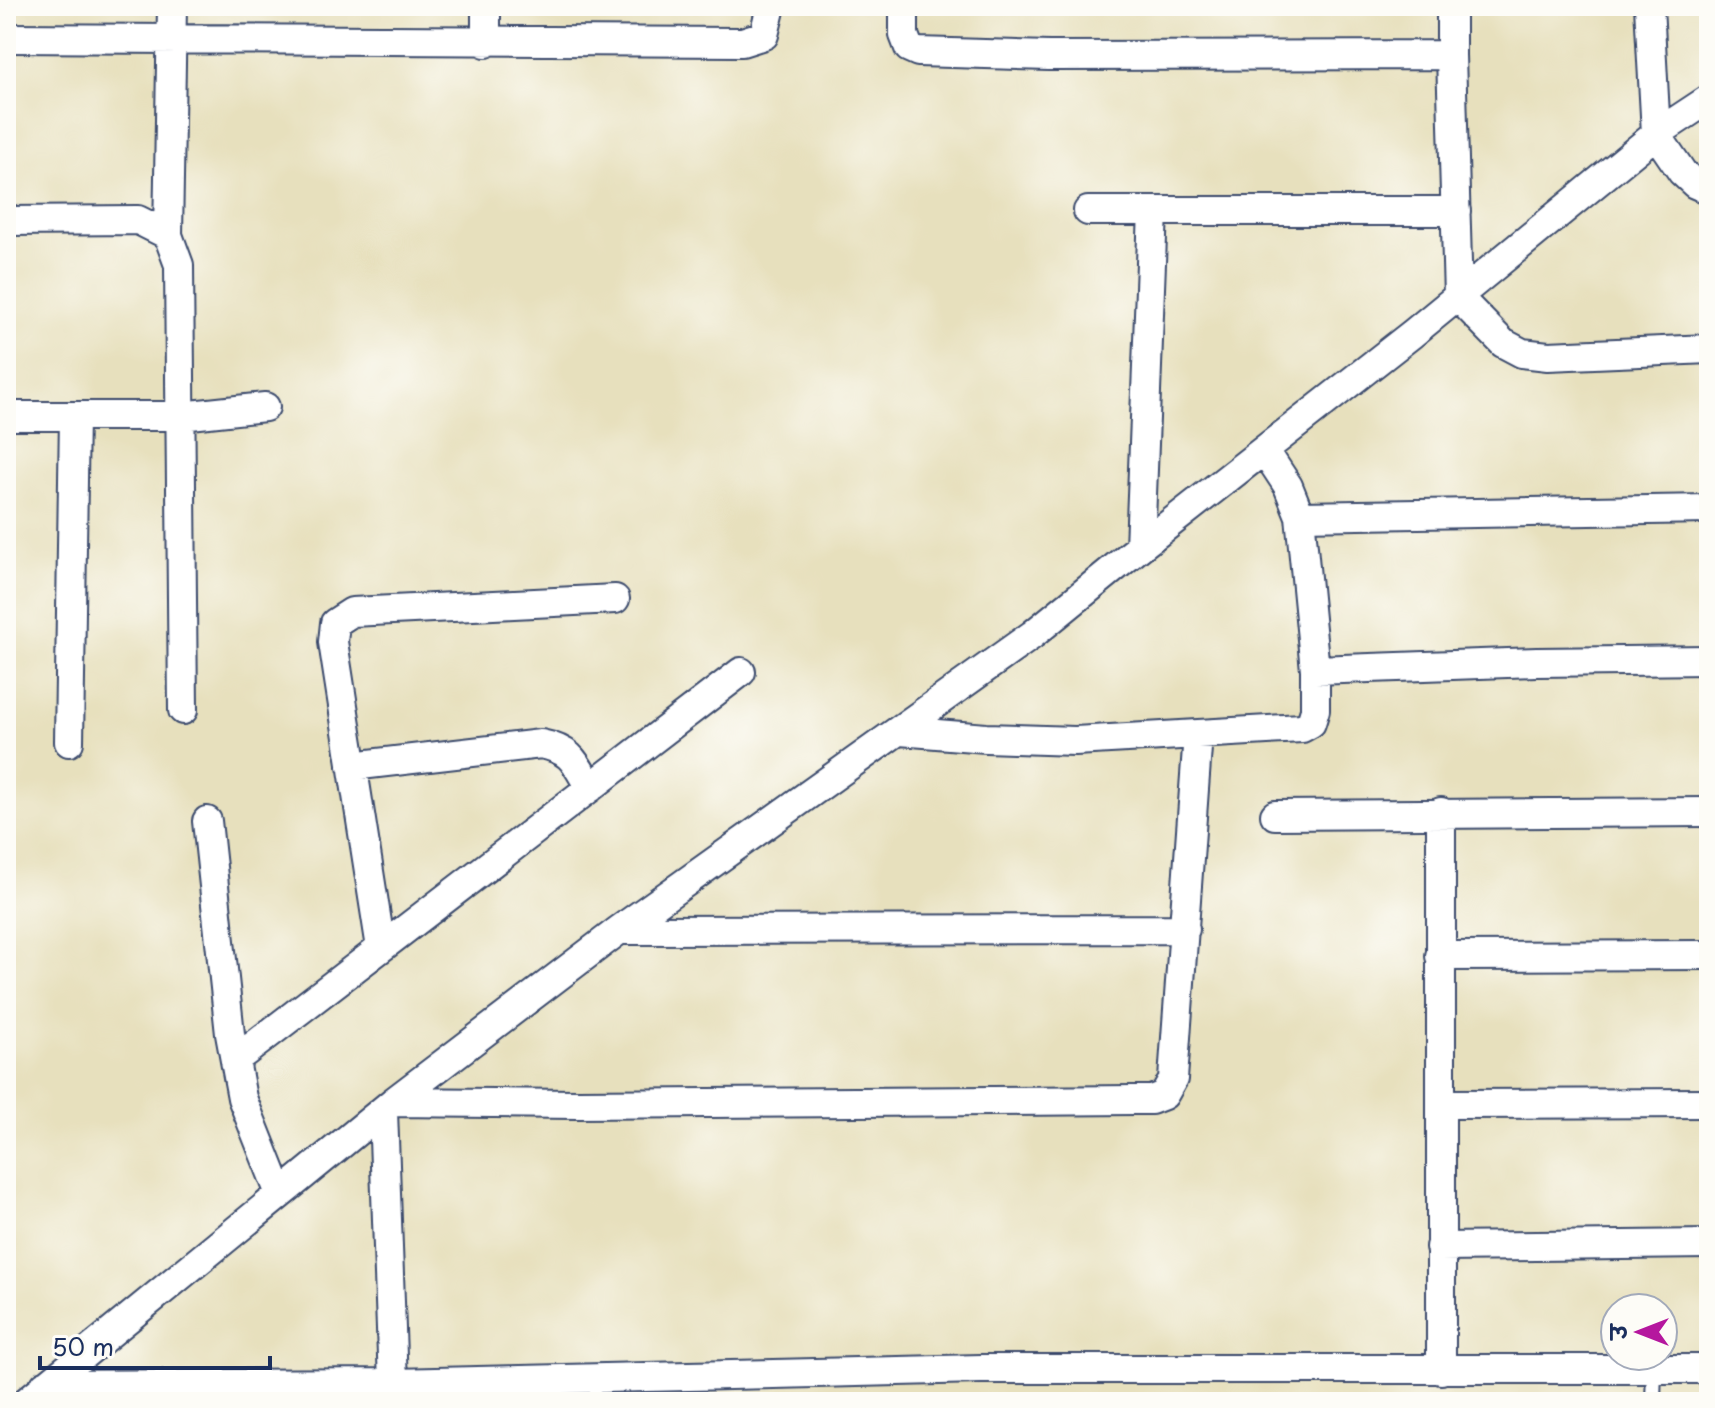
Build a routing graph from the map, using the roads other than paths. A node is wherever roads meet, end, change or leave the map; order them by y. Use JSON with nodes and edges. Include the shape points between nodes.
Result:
{"nodes":[{"id":1,"x":172,"y":6,"type":"edge"},
{"id":2,"x":486,"y":6,"type":"edge"},
{"id":3,"x":771,"y":6,"type":"edge"},
{"id":4,"x":904,"y":6,"type":"edge"},
{"id":5,"x":1451,"y":6,"type":"edge"},
{"id":6,"x":1649,"y":6,"type":"edge"},
{"id":7,"x":6,"y":38,"type":"edge"},
{"id":8,"x":172,"y":40,"type":"junction"},
{"id":9,"x":486,"y":43,"type":"junction"},
{"id":10,"x":1451,"y":55,"type":"junction"},
{"id":11,"x":1709,"y":99,"type":"edge"},
{"id":12,"x":1656,"y":134,"type":"junction"},
{"id":13,"x":1709,"y":190,"type":"edge"},
{"id":14,"x":1088,"y":211,"type":"dead end"},
{"id":15,"x":1153,"y":211,"type":"junction"},
{"id":16,"x":1456,"y":211,"type":"junction"},
{"id":17,"x":6,"y":221,"type":"edge"},
{"id":18,"x":168,"y":235,"type":"junction"},
{"id":19,"x":1458,"y":297,"type":"junction"},
{"id":20,"x":1709,"y":349,"type":"edge"},
{"id":21,"x":265,"y":407,"type":"dead end"},
{"id":22,"x":6,"y":416,"type":"edge"},
{"id":23,"x":74,"y":416,"type":"junction"},
{"id":24,"x":181,"y":416,"type":"junction"},
{"id":25,"x":1265,"y":451,"type":"junction"},
{"id":26,"x":1709,"y":509,"type":"edge"},
{"id":27,"x":1300,"y":516,"type":"junction"},
{"id":28,"x":1140,"y":547,"type":"junction"},
{"id":29,"x":615,"y":599,"type":"dead end"},
{"id":30,"x":1709,"y":660,"type":"edge"},
{"id":31,"x":1315,"y":670,"type":"junction"},
{"id":32,"x":741,"y":672,"type":"dead end"},
{"id":33,"x":183,"y":710,"type":"dead end"},
{"id":34,"x":900,"y":731,"type":"junction"},
{"id":35,"x":1198,"y":734,"type":"junction"},
{"id":36,"x":69,"y":742,"type":"dead end"},
{"id":37,"x":352,"y":766,"type":"junction"},
{"id":38,"x":590,"y":788,"type":"junction"},
{"id":39,"x":1441,"y":812,"type":"junction"},
{"id":40,"x":1709,"y":812,"type":"edge"},
{"id":41,"x":1275,"y":815,"type":"dead end"},
{"id":42,"x":207,"y":821,"type":"dead end"},
{"id":43,"x":1185,"y":929,"type":"junction"},
{"id":44,"x":619,"y":930,"type":"junction"},
{"id":45,"x":381,"y":948,"type":"junction"},
{"id":46,"x":1709,"y":955,"type":"edge"},
{"id":47,"x":1440,"y":956,"type":"junction"},
{"id":48,"x":235,"y":1060,"type":"junction"},
{"id":49,"x":1709,"y":1103,"type":"edge"},
{"id":50,"x":1443,"y":1104,"type":"junction"},
{"id":51,"x":388,"y":1107,"type":"junction"},
{"id":52,"x":280,"y":1194,"type":"junction"},
{"id":53,"x":1709,"y":1244,"type":"edge"},
{"id":54,"x":1440,"y":1247,"type":"junction"},
{"id":55,"x":1599,"y":1369,"type":"edge"},
{"id":56,"x":1679,"y":1369,"type":"edge"},
{"id":57,"x":1709,"y":1369,"type":"edge"},
{"id":58,"x":1441,"y":1370,"type":"junction"},
{"id":59,"x":1654,"y":1372,"type":"edge"},
{"id":60,"x":393,"y":1383,"type":"junction"},
{"id":61,"x":40,"y":1396,"type":"edge"},
{"id":62,"x":1653,"y":1402,"type":"edge"}],
"edges":[{"from":1,"to":8,"type":"street"},
{"from":2,"to":9,"type":"street"},
{"from":3,"to":9,"type":"street","via":[[764,35],[742,42]]},
{"from":4,"to":10,"type":"street","via":[[909,48],[926,53]]},
{"from":5,"to":10,"type":"street"},
{"from":6,"to":12,"type":"street"},
{"from":7,"to":8,"type":"street"},
{"from":8,"to":9,"type":"street"},
{"from":8,"to":18,"type":"street"},
{"from":10,"to":16,"type":"street"},
{"from":11,"to":12,"type":"street"},
{"from":12,"to":13,"type":"street","via":[[1682,172]]},
{"from":12,"to":19,"type":"street"},
{"from":14,"to":15,"type":"street"},
{"from":15,"to":16,"type":"street"},
{"from":15,"to":28,"type":"street"},
{"from":16,"to":19,"type":"street"},
{"from":17,"to":18,"type":"street","via":[[138,220]]},
{"from":18,"to":24,"type":"street","via":[[179,265]]},
{"from":19,"to":20,"type":"street","via":[[1503,343],[1522,353]]},
{"from":19,"to":25,"type":"street"},
{"from":21,"to":24,"type":"street"},
{"from":22,"to":23,"type":"street"},
{"from":23,"to":24,"type":"street"},
{"from":23,"to":36,"type":"street"},
{"from":24,"to":33,"type":"street"},
{"from":25,"to":27,"type":"street"},
{"from":25,"to":28,"type":"street"},
{"from":26,"to":27,"type":"street"},
{"from":27,"to":31,"type":"street"},
{"from":28,"to":34,"type":"street","via":[[1032,635]]},
{"from":29,"to":37,"type":"street","via":[[352,612],[335,623],[333,642]]},
{"from":30,"to":31,"type":"street"},
{"from":31,"to":35,"type":"street","via":[[1315,710],[1311,723],[1302,728]]},
{"from":32,"to":38,"type":"street"},
{"from":34,"to":35,"type":"street","via":[[1075,741]]},
{"from":34,"to":44,"type":"street"},
{"from":35,"to":43,"type":"street"},
{"from":37,"to":38,"type":"street","via":[[541,744],[571,755]]},
{"from":37,"to":45,"type":"street"},
{"from":38,"to":45,"type":"street"},
{"from":39,"to":40,"type":"street"},
{"from":39,"to":41,"type":"street"},
{"from":39,"to":47,"type":"street"},
{"from":42,"to":48,"type":"street"},
{"from":43,"to":44,"type":"street"},
{"from":43,"to":51,"type":"street","via":[[1173,1079],[1164,1095],[1151,1100]]},
{"from":44,"to":51,"type":"street"},
{"from":45,"to":48,"type":"street"},
{"from":46,"to":47,"type":"street"},
{"from":47,"to":50,"type":"street"},
{"from":48,"to":52,"type":"street","via":[[242,1098]]},
{"from":49,"to":50,"type":"street"},
{"from":50,"to":54,"type":"street"},
{"from":51,"to":52,"type":"street"},
{"from":51,"to":60,"type":"street"},
{"from":52,"to":61,"type":"street"},
{"from":53,"to":54,"type":"street"},
{"from":54,"to":58,"type":"street"},
{"from":55,"to":58,"type":"street"},
{"from":56,"to":57,"type":"street"},
{"from":58,"to":60,"type":"street","via":[[981,1369]]},
{"from":59,"to":62,"type":"lane"},
{"from":60,"to":61,"type":"street"}]}
